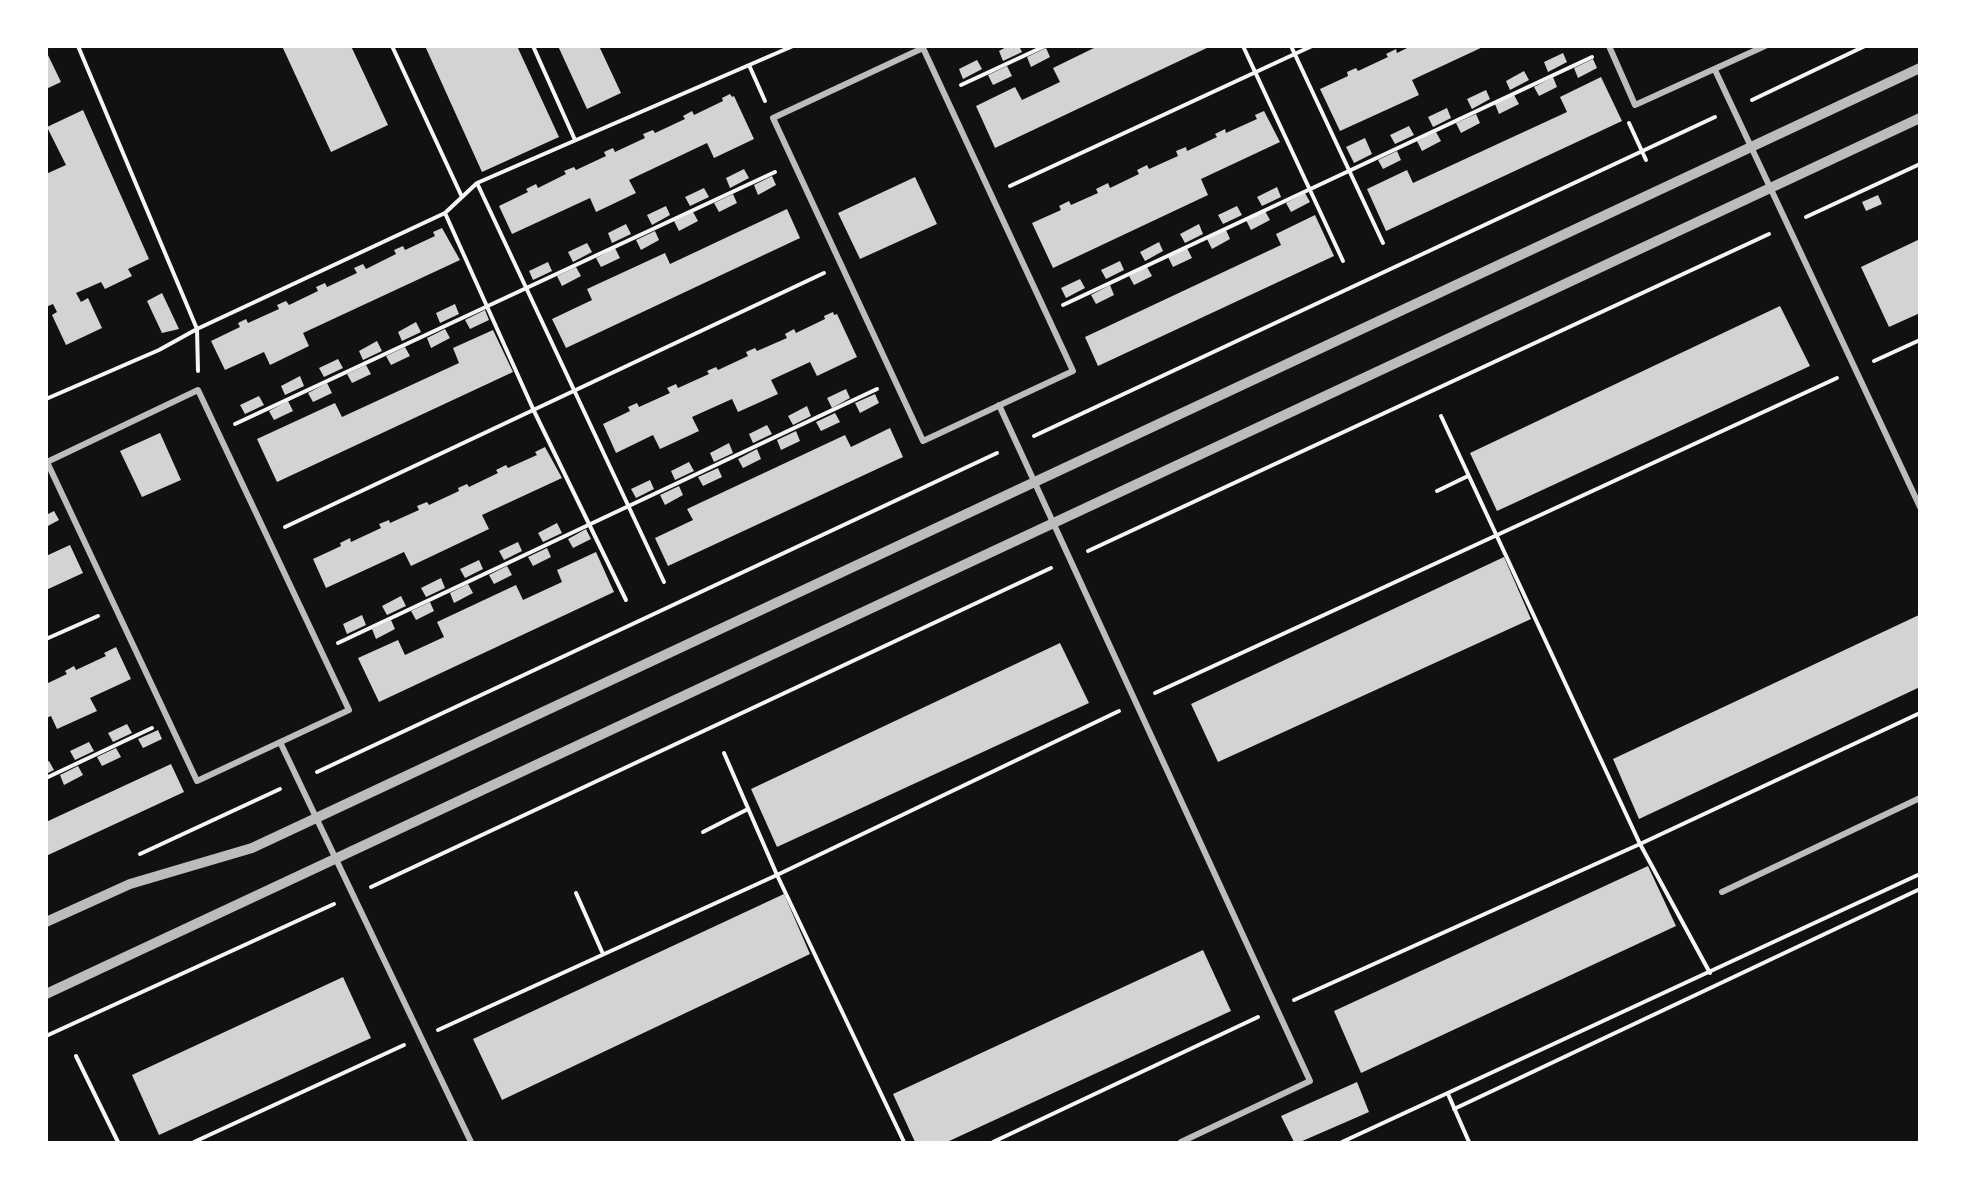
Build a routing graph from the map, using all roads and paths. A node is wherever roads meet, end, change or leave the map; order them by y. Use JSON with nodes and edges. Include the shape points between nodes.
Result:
{"nodes":[{"id":1,"x":78,"y":46,"type":"edge"},
{"id":2,"x":392,"y":46,"type":"edge"},
{"id":3,"x":533,"y":46,"type":"edge"},
{"id":4,"x":793,"y":46,"type":"edge"},
{"id":5,"x":1045,"y":46,"type":"edge"},
{"id":6,"x":1243,"y":46,"type":"edge"},
{"id":7,"x":1291,"y":46,"type":"edge"},
{"id":8,"x":1312,"y":46,"type":"edge"},
{"id":9,"x":1765,"y":46,"type":"edge"},
{"id":10,"x":1865,"y":46,"type":"edge"},
{"id":11,"x":1610,"y":47,"type":"edge"},
{"id":12,"x":1294,"y":55,"type":"junction"},
{"id":13,"x":749,"y":66,"type":"junction"},
{"id":14,"x":1920,"y":68,"type":"edge"},
{"id":15,"x":1715,"y":70,"type":"junction"},
{"id":16,"x":1255,"y":73,"type":"junction"},
{"id":17,"x":944,"y":93,"type":"junction"},
{"id":18,"x":1733,"y":109,"type":"junction"},
{"id":19,"x":773,"y":118,"type":"junction"},
{"id":20,"x":1920,"y":118,"type":"edge"},
{"id":21,"x":575,"y":140,"type":"junction"},
{"id":22,"x":1750,"y":146,"type":"junction"},
{"id":23,"x":794,"y":163,"type":"junction"},
{"id":24,"x":1920,"y":164,"type":"edge"},
{"id":25,"x":1349,"y":170,"type":"junction"},
{"id":26,"x":477,"y":183,"type":"junction"},
{"id":27,"x":1770,"y":188,"type":"junction"},
{"id":28,"x":1309,"y":189,"type":"junction"},
{"id":29,"x":992,"y":194,"type":"junction"},
{"id":30,"x":462,"y":197,"type":"junction"},
{"id":31,"x":445,"y":213,"type":"junction"},
{"id":32,"x":1788,"y":225,"type":"junction"},
{"id":33,"x":1383,"y":243,"type":"dead end"},
{"id":34,"x":1343,"y":261,"type":"dead end"},
{"id":35,"x":841,"y":266,"type":"junction"},
{"id":36,"x":527,"y":289,"type":"junction"},
{"id":37,"x":487,"y":307,"type":"junction"},
{"id":38,"x":1047,"y":313,"type":"junction"},
{"id":39,"x":197,"y":329,"type":"junction"},
{"id":40,"x":1920,"y":340,"type":"edge"},
{"id":41,"x":1855,"y":369,"type":"junction"},
{"id":42,"x":895,"y":381,"type":"junction"},
{"id":43,"x":198,"y":390,"type":"junction"},
{"id":44,"x":575,"y":392,"type":"junction"},
{"id":45,"x":46,"y":399,"type":"edge"},
{"id":46,"x":999,"y":405,"type":"junction"},
{"id":47,"x":534,"y":411,"type":"junction"},
{"id":48,"x":1441,"y":416,"type":"dead end"},
{"id":49,"x":218,"y":432,"type":"junction"},
{"id":50,"x":1016,"y":444,"type":"junction"},
{"id":51,"x":1468,"y":476,"type":"junction"},
{"id":52,"x":1033,"y":480,"type":"junction"},
{"id":53,"x":1437,"y":490,"type":"dead end"},
{"id":54,"x":629,"y":507,"type":"junction"},
{"id":55,"x":1920,"y":507,"type":"edge"},
{"id":56,"x":1053,"y":523,"type":"junction"},
{"id":57,"x":590,"y":525,"type":"junction"},
{"id":58,"x":267,"y":536,"type":"junction"},
{"id":59,"x":1495,"y":536,"type":"junction"},
{"id":60,"x":1071,"y":559,"type":"junction"},
{"id":61,"x":664,"y":582,"type":"dead end"},
{"id":62,"x":626,"y":600,"type":"dead end"},
{"id":63,"x":115,"y":608,"type":"junction"},
{"id":64,"x":46,"y":639,"type":"edge"},
{"id":65,"x":321,"y":651,"type":"junction"},
{"id":66,"x":1135,"y":703,"type":"junction"},
{"id":67,"x":1920,"y":712,"type":"edge"},
{"id":68,"x":168,"y":720,"type":"junction"},
{"id":69,"x":280,"y":742,"type":"junction"},
{"id":70,"x":724,"y":753,"type":"dead end"},
{"id":71,"x":46,"y":778,"type":"edge"},
{"id":72,"x":298,"y":781,"type":"junction"},
{"id":73,"x":1920,"y":798,"type":"edge"},
{"id":74,"x":748,"y":809,"type":"junction"},
{"id":75,"x":315,"y":818,"type":"junction"},
{"id":76,"x":703,"y":832,"type":"dead end"},
{"id":77,"x":1640,"y":844,"type":"junction"},
{"id":78,"x":334,"y":858,"type":"junction"},
{"id":79,"x":130,"y":859,"type":"dead end"},
{"id":80,"x":1920,"y":874,"type":"edge"},
{"id":81,"x":777,"y":875,"type":"junction"},
{"id":82,"x":1920,"y":889,"type":"edge"},
{"id":83,"x":1722,"y":892,"type":"dead end"},
{"id":84,"x":576,"y":893,"type":"dead end"},
{"id":85,"x":352,"y":896,"type":"junction"},
{"id":86,"x":46,"y":922,"type":"edge"},
{"id":87,"x":603,"y":954,"type":"junction"},
{"id":88,"x":1710,"y":972,"type":"junction"},
{"id":89,"x":46,"y":994,"type":"edge"},
{"id":90,"x":1278,"y":1007,"type":"junction"},
{"id":91,"x":46,"y":1036,"type":"edge"},
{"id":92,"x":419,"y":1038,"type":"junction"},
{"id":93,"x":76,"y":1056,"type":"dead end"},
{"id":94,"x":1448,"y":1094,"type":"junction"},
{"id":95,"x":1454,"y":1109,"type":"junction"},
{"id":96,"x":118,"y":1143,"type":"edge"},
{"id":97,"x":194,"y":1143,"type":"edge"},
{"id":98,"x":471,"y":1143,"type":"edge"},
{"id":99,"x":904,"y":1143,"type":"edge"},
{"id":100,"x":993,"y":1143,"type":"edge"},
{"id":101,"x":1181,"y":1143,"type":"edge"},
{"id":102,"x":1342,"y":1143,"type":"edge"},
{"id":103,"x":1469,"y":1143,"type":"edge"}],
"edges":[{"from":1,"to":39,"type":"path"},
{"from":2,"to":30,"type":"path"},
{"from":3,"to":21,"type":"path"},
{"from":4,"to":13,"type":"path"},
{"from":5,"to":17,"type":"path"},
{"from":6,"to":16,"type":"path"},
{"from":7,"to":12,"type":"path"},
{"from":8,"to":12,"type":"path"},
{"from":9,"to":15,"type":"street"},
{"from":10,"to":18,"type":"path"},
{"from":11,"to":15,"type":"street","via":[[1635,105]]},
{"from":11,"to":25,"type":"path"},
{"from":12,"to":16,"type":"path"},
{"from":12,"to":25,"type":"path"},
{"from":13,"to":19,"type":"path"},
{"from":13,"to":21,"type":"path"},
{"from":14,"to":22,"type":"street"},
{"from":15,"to":18,"type":"street"},
{"from":16,"to":28,"type":"path"},
{"from":16,"to":29,"type":"path"},
{"from":17,"to":19,"type":"street","via":[[924,48]]},
{"from":17,"to":29,"type":"street"},
{"from":18,"to":22,"type":"street"},
{"from":18,"to":50,"type":"path"},
{"from":19,"to":23,"type":"street"},
{"from":20,"to":27,"type":"street"},
{"from":21,"to":26,"type":"path"},
{"from":22,"to":27,"type":"street"},
{"from":22,"to":52,"type":"street"},
{"from":23,"to":35,"type":"street"},
{"from":23,"to":36,"type":"path"},
{"from":24,"to":32,"type":"path"},
{"from":25,"to":28,"type":"path"},
{"from":25,"to":33,"type":"path"},
{"from":26,"to":30,"type":"path"},
{"from":26,"to":36,"type":"path"},
{"from":27,"to":32,"type":"street"},
{"from":27,"to":56,"type":"street"},
{"from":28,"to":34,"type":"path"},
{"from":28,"to":38,"type":"path"},
{"from":29,"to":38,"type":"street"},
{"from":30,"to":31,"type":"path"},
{"from":31,"to":37,"type":"path"},
{"from":31,"to":39,"type":"path"},
{"from":32,"to":41,"type":"street"},
{"from":32,"to":60,"type":"path"},
{"from":35,"to":42,"type":"street"},
{"from":35,"to":44,"type":"path"},
{"from":36,"to":37,"type":"path"},
{"from":36,"to":44,"type":"path"},
{"from":37,"to":47,"type":"path"},
{"from":37,"to":49,"type":"path"},
{"from":38,"to":46,"type":"street","via":[[1073,371]]},
{"from":39,"to":43,"type":"path"},
{"from":39,"to":45,"type":"path","via":[[159,350]]},
{"from":40,"to":41,"type":"path"},
{"from":41,"to":55,"type":"street"},
{"from":41,"to":59,"type":"path"},
{"from":42,"to":46,"type":"street","via":[[923,441]]},
{"from":42,"to":54,"type":"path"},
{"from":43,"to":49,"type":"street"},
{"from":43,"to":63,"type":"street","via":[[47,462]]},
{"from":44,"to":47,"type":"path"},
{"from":44,"to":54,"type":"path"},
{"from":46,"to":50,"type":"street"},
{"from":47,"to":57,"type":"path"},
{"from":47,"to":58,"type":"path"},
{"from":48,"to":51,"type":"path"},
{"from":49,"to":58,"type":"street"},
{"from":50,"to":52,"type":"street"},
{"from":50,"to":72,"type":"path"},
{"from":51,"to":53,"type":"path"},
{"from":51,"to":59,"type":"path"},
{"from":52,"to":56,"type":"street"},
{"from":52,"to":75,"type":"street"},
{"from":54,"to":57,"type":"path"},
{"from":54,"to":61,"type":"path"},
{"from":56,"to":60,"type":"street"},
{"from":56,"to":78,"type":"street"},
{"from":57,"to":62,"type":"path"},
{"from":57,"to":65,"type":"path"},
{"from":58,"to":65,"type":"street"},
{"from":59,"to":66,"type":"path"},
{"from":59,"to":77,"type":"path"},
{"from":60,"to":66,"type":"street"},
{"from":60,"to":85,"type":"path"},
{"from":63,"to":64,"type":"path"},
{"from":63,"to":68,"type":"street"},
{"from":65,"to":69,"type":"street","via":[[349,710]]},
{"from":66,"to":81,"type":"path"},
{"from":66,"to":90,"type":"street"},
{"from":67,"to":77,"type":"path"},
{"from":68,"to":69,"type":"street","via":[[197,781]]},
{"from":68,"to":71,"type":"path"},
{"from":69,"to":72,"type":"street"},
{"from":70,"to":74,"type":"path"},
{"from":72,"to":75,"type":"street"},
{"from":72,"to":79,"type":"path"},
{"from":73,"to":83,"type":"street"},
{"from":74,"to":76,"type":"path"},
{"from":74,"to":81,"type":"path"},
{"from":75,"to":78,"type":"street"},
{"from":75,"to":86,"type":"street","via":[[252,848],[130,884]]},
{"from":77,"to":88,"type":"path"},
{"from":77,"to":90,"type":"path"},
{"from":78,"to":85,"type":"street"},
{"from":78,"to":89,"type":"street"},
{"from":80,"to":88,"type":"path"},
{"from":81,"to":87,"type":"path"},
{"from":81,"to":99,"type":"path"},
{"from":82,"to":95,"type":"path"},
{"from":84,"to":87,"type":"path"},
{"from":85,"to":91,"type":"path"},
{"from":85,"to":92,"type":"street"},
{"from":87,"to":92,"type":"path"},
{"from":88,"to":94,"type":"path"},
{"from":90,"to":100,"type":"path"},
{"from":90,"to":101,"type":"street","via":[[1310,1081]]},
{"from":92,"to":97,"type":"path"},
{"from":92,"to":98,"type":"street"},
{"from":93,"to":96,"type":"path"},
{"from":94,"to":95,"type":"path"},
{"from":94,"to":102,"type":"path"},
{"from":95,"to":103,"type":"path"}]}
